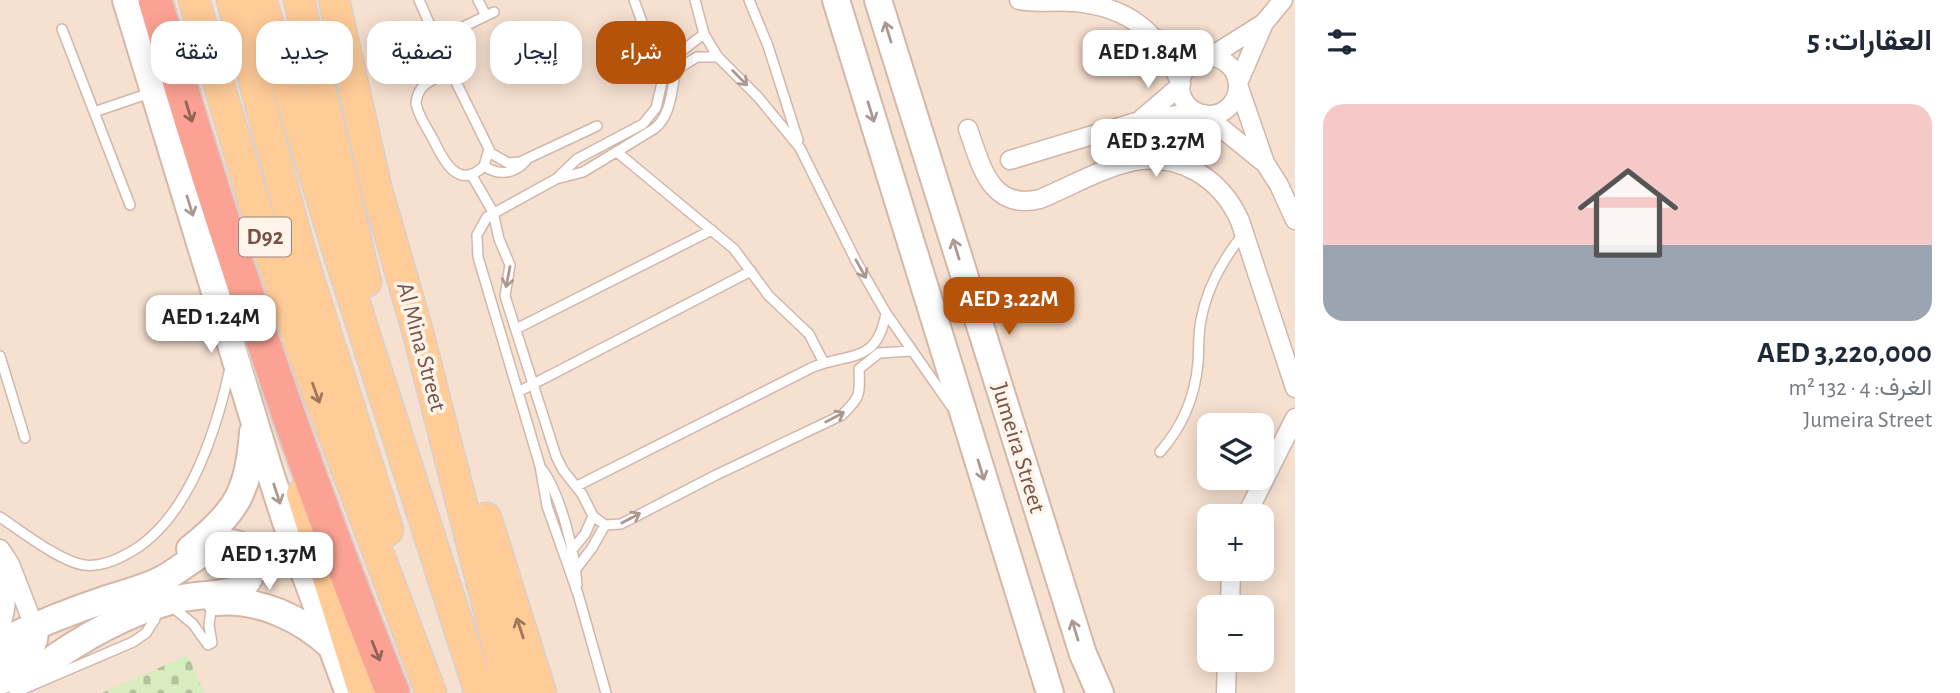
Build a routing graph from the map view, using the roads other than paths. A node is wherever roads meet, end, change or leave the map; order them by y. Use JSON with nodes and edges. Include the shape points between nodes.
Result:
{"nodes":[{"id":1,"x":127,"y":0,"type":"edge"},
{"id":2,"x":155,"y":0,"type":"edge"},
{"id":3,"x":194,"y":0,"type":"edge"},
{"id":4,"x":232,"y":0,"type":"edge"},
{"id":5,"x":261,"y":0,"type":"edge"},
{"id":6,"x":299,"y":0,"type":"edge"},
{"id":7,"x":334,"y":0,"type":"edge"},
{"id":8,"x":419,"y":0,"type":"edge"},
{"id":9,"x":478,"y":0,"type":"edge"},
{"id":10,"x":634,"y":0,"type":"edge"},
{"id":11,"x":695,"y":0,"type":"edge"},
{"id":12,"x":749,"y":0,"type":"edge"},
{"id":13,"x":836,"y":0,"type":"edge"},
{"id":14,"x":878,"y":0,"type":"edge"},
{"id":15,"x":1020,"y":0,"type":"edge"},
{"id":16,"x":1283,"y":0,"type":"edge"},
{"id":17,"x":428,"y":21,"type":"edge"},
{"id":18,"x":476,"y":21,"type":"edge"},
{"id":19,"x":642,"y":21,"type":"edge"},
{"id":20,"x":1264,"y":23,"type":"junction"},
{"id":21,"x":62,"y":29,"type":"dead end"},
{"id":22,"x":704,"y":34,"type":"junction"},
{"id":23,"x":1157,"y":39,"type":"junction"},
{"id":24,"x":718,"y":57,"type":"junction"},
{"id":25,"x":1208,"y":57,"type":"junction"},
{"id":26,"x":425,"y":84,"type":"edge"},
{"id":27,"x":457,"y":84,"type":"edge"},
{"id":28,"x":1238,"y":84,"type":"junction"},
{"id":29,"x":1181,"y":85,"type":"junction"},
{"id":30,"x":155,"y":92,"type":"junction"},
{"id":31,"x":94,"y":112,"type":"junction"},
{"id":32,"x":1200,"y":113,"type":"junction"},
{"id":33,"x":1139,"y":121,"type":"junction"},
{"id":34,"x":597,"y":126,"type":"dead end"},
{"id":35,"x":968,"y":129,"type":"dead end"},
{"id":36,"x":800,"y":148,"type":"junction"},
{"id":37,"x":489,"y":152,"type":"junction"},
{"id":38,"x":617,"y":152,"type":"junction"},
{"id":39,"x":527,"y":160,"type":"junction"},
{"id":40,"x":1010,"y":160,"type":"dead end"},
{"id":41,"x":1265,"y":163,"type":"junction"},
{"id":42,"x":484,"y":166,"type":"junction"},
{"id":43,"x":471,"y":174,"type":"junction"},
{"id":44,"x":556,"y":178,"type":"junction"},
{"id":45,"x":130,"y":205,"type":"dead end"},
{"id":46,"x":493,"y":212,"type":"junction"},
{"id":47,"x":1295,"y":220,"type":"edge"},
{"id":48,"x":712,"y":230,"type":"junction"},
{"id":49,"x":1244,"y":233,"type":"junction"},
{"id":50,"x":346,"y":242,"type":"junction"},
{"id":51,"x":395,"y":247,"type":"junction"},
{"id":52,"x":751,"y":271,"type":"junction"},
{"id":53,"x":886,"y":313,"type":"junction"},
{"id":54,"x":516,"y":329,"type":"junction"},
{"id":55,"x":234,"y":349,"type":"junction"},
{"id":56,"x":912,"y":351,"type":"junction"},
{"id":57,"x":0,"y":356,"type":"edge"},
{"id":58,"x":852,"y":358,"type":"junction"},
{"id":59,"x":824,"y":363,"type":"junction"},
{"id":60,"x":2,"y":368,"type":"edge"},
{"id":61,"x":859,"y":369,"type":"junction"},
{"id":62,"x":533,"y":384,"type":"junction"},
{"id":63,"x":1295,"y":388,"type":"edge"},
{"id":64,"x":518,"y":392,"type":"junction"},
{"id":65,"x":254,"y":416,"type":"junction"},
{"id":66,"x":290,"y":421,"type":"junction"},
{"id":67,"x":1293,"y":427,"type":"edge"},
{"id":68,"x":970,"y":432,"type":"junction"},
{"id":69,"x":25,"y":438,"type":"dead end"},
{"id":70,"x":1160,"y":452,"type":"dead end"},
{"id":71,"x":540,"y":466,"type":"junction"},
{"id":72,"x":577,"y":486,"type":"junction"},
{"id":73,"x":1252,"y":504,"type":"edge"},
{"id":74,"x":593,"y":516,"type":"junction"},
{"id":75,"x":0,"y":517,"type":"edge"},
{"id":76,"x":605,"y":525,"type":"junction"},
{"id":77,"x":0,"y":549,"type":"edge"},
{"id":78,"x":572,"y":550,"type":"junction"},
{"id":79,"x":0,"y":564,"type":"edge"},
{"id":80,"x":576,"y":569,"type":"junction"},
{"id":81,"x":578,"y":594,"type":"junction"},
{"id":82,"x":107,"y":599,"type":"junction"},
{"id":83,"x":213,"y":602,"type":"junction"},
{"id":84,"x":165,"y":615,"type":"junction"},
{"id":85,"x":34,"y":625,"type":"junction"},
{"id":86,"x":0,"y":626,"type":"edge"},
{"id":87,"x":0,"y":642,"type":"edge"},
{"id":88,"x":334,"y":649,"type":"junction"},
{"id":89,"x":0,"y":662,"type":"edge"},
{"id":90,"x":421,"y":663,"type":"junction"},
{"id":91,"x":40,"y":668,"type":"junction"},
{"id":92,"x":1227,"y":672,"type":"edge"},
{"id":93,"x":0,"y":681,"type":"edge"},
{"id":94,"x":13,"y":693,"type":"edge"},
{"id":95,"x":349,"y":693,"type":"edge"},
{"id":96,"x":364,"y":693,"type":"edge"},
{"id":97,"x":393,"y":693,"type":"edge"},
{"id":98,"x":431,"y":693,"type":"edge"},
{"id":99,"x":480,"y":693,"type":"edge"},
{"id":100,"x":510,"y":693,"type":"edge"},
{"id":101,"x":541,"y":693,"type":"edge"},
{"id":102,"x":606,"y":693,"type":"edge"},
{"id":103,"x":1050,"y":693,"type":"edge"},
{"id":104,"x":1100,"y":693,"type":"edge"},
{"id":105,"x":1226,"y":693,"type":"edge"}],
"edges":[{"from":1,"to":30,"type":"main road"},
{"from":2,"to":66,"type":"highway","one_way":true},
{"from":3,"to":90,"type":"main road","number":"D92","one_way":true,"via":[[302,351]]},
{"from":4,"to":90,"type":"main road","via":[[301,254],[394,551]]},
{"from":5,"to":50,"type":"main road"},
{"from":6,"to":50,"type":"main road"},
{"from":7,"to":51,"type":"main road","name":"Al Mina Street","via":[[376,187]]},
{"from":8,"to":17,"type":"lane"},
{"from":9,"to":18,"type":"lane","via":[[490,14]]},
{"from":10,"to":19,"type":"lane"},
{"from":11,"to":22,"type":"lane"},
{"from":12,"to":36,"type":"lane"},
{"from":13,"to":68,"type":"main road","name":"Jumeira Street","one_way":true},
{"from":104,"to":14,"type":"main road","name":"Jumeira Street","one_way":true,"via":[[1083,654]]},
{"from":15,"to":23,"type":"street","via":[[1102,7],[1132,19]]},
{"from":16,"to":20,"type":"street"},
{"from":20,"to":25,"type":"street"},
{"from":20,"to":28,"type":"street"},
{"from":21,"to":31,"type":"lane"},
{"from":22,"to":24,"type":"lane"},
{"from":22,"to":44,"type":"lane","via":[[671,59],[656,108],[643,124],[577,159]]},
{"from":23,"to":25,"type":"street"},
{"from":23,"to":29,"type":"street"},
{"from":24,"to":36,"type":"lane","one_way":true},
{"from":24,"to":38,"type":"lane","via":[[697,57],[676,70],[663,121]]},
{"from":25,"to":28,"type":"street","via":[[1229,65]]},
{"from":25,"to":29,"type":"street","via":[[1191,63]]},
{"from":26,"to":43,"type":"lane","via":[[416,104],[447,166]]},
{"from":27,"to":37,"type":"lane"},
{"from":28,"to":32,"type":"street","via":[[1235,99],[1225,110]]},
{"from":28,"to":41,"type":"street"},
{"from":29,"to":32,"type":"street","via":[[1185,101]]},
{"from":29,"to":33,"type":"street"},
{"from":30,"to":31,"type":"lane"},
{"from":30,"to":55,"type":"main road","one_way":true},
{"from":31,"to":45,"type":"lane"},
{"from":32,"to":33,"type":"street"},
{"from":32,"to":41,"type":"street"},
{"from":33,"to":40,"type":"street"},
{"from":34,"to":39,"type":"lane"},
{"from":35,"to":49,"type":"street","via":[[991,184],[1013,200],[1040,199],[1118,166],[1158,160],[1184,165],[1208,178],[1227,197]]},
{"from":36,"to":53,"type":"lane","one_way":true},
{"from":37,"to":39,"type":"lane","via":[[508,163]]},
{"from":37,"to":42,"type":"lane"},
{"from":38,"to":44,"type":"lane","via":[[583,172]]},
{"from":38,"to":48,"type":"lane"},
{"from":39,"to":42,"type":"lane","via":[[507,173]]},
{"from":41,"to":47,"type":"street"},
{"from":42,"to":43,"type":"lane"},
{"from":43,"to":46,"type":"lane"},
{"from":44,"to":46,"type":"lane"},
{"from":46,"to":54,"type":"lane","one_way":true,"via":[[510,265],[505,296]]},
{"from":46,"to":64,"type":"lane","via":[[479,229],[476,250]]},
{"from":48,"to":52,"type":"lane"},
{"from":48,"to":54,"type":"lane"},
{"from":49,"to":63,"type":"street"},
{"from":49,"to":70,"type":"lane","via":[[1210,289],[1201,320],[1194,390],[1181,423]]},
{"from":50,"to":99,"type":"main road","via":[[388,402]]},
{"from":51,"to":100,"type":"main road","name":"Al Mina Street"},
{"from":101,"to":51,"type":"main road","one_way":true,"via":[[489,530],[434,330]]},
{"from":52,"to":59,"type":"lane","via":[[769,296],[809,334]]},
{"from":52,"to":62,"type":"lane"},
{"from":53,"to":56,"type":"lane"},
{"from":53,"to":58,"type":"lane","via":[[883,331],[874,344]]},
{"from":54,"to":62,"type":"lane"},
{"from":55,"to":65,"type":"main road"},
{"from":55,"to":75,"type":"lane","via":[[217,417],[202,454],[173,512],[149,540],[112,562],[84,565],[66,559]]},
{"from":56,"to":61,"type":"lane","via":[[879,353]]},
{"from":56,"to":68,"type":"lane"},
{"from":57,"to":60,"type":"lane"},
{"from":58,"to":59,"type":"lane"},
{"from":58,"to":61,"type":"lane"},
{"from":59,"to":72,"type":"lane"},
{"from":60,"to":69,"type":"lane"},
{"from":76,"to":61,"type":"lane","one_way":true,"via":[[621,524],[842,415],[860,393]]},
{"from":62,"to":64,"type":"lane"},
{"from":62,"to":72,"type":"lane","via":[[556,457]]},
{"from":64,"to":71,"type":"lane"},
{"from":65,"to":82,"type":"main road","via":[[247,478],[228,515],[190,548]]},
{"from":65,"to":88,"type":"main road","one_way":true,"via":[[286,522]]},
{"from":66,"to":96,"type":"main road","via":[[302,495]]},
{"from":66,"to":97,"type":"highway","one_way":true},
{"from":67,"to":73,"type":"street"},
{"from":68,"to":103,"type":"main road","name":"Jumeira Street","one_way":true},
{"from":71,"to":78,"type":"lane","via":[[556,495]]},
{"from":71,"to":81,"type":"lane","via":[[547,506]]},
{"from":72,"to":74,"type":"lane"},
{"from":74,"to":76,"type":"lane"},
{"from":74,"to":78,"type":"lane"},
{"from":76,"to":80,"type":"lane"},
{"from":77,"to":85,"type":"street"},
{"from":78,"to":80,"type":"lane"},
{"from":79,"to":86,"type":"street","via":[[7,598]]},
{"from":80,"to":81,"type":"lane"},
{"from":81,"to":102,"type":"lane"},
{"from":82,"to":85,"type":"main road"},
{"from":82,"to":91,"type":"main road","via":[[160,580],[221,544],[242,547],[252,564],[250,578],[240,588],[180,598],[124,617]]},
{"from":83,"to":84,"type":"main road"},
{"from":83,"to":84,"type":"lane","via":[[210,644],[193,624]]},
{"from":83,"to":88,"type":"main road","via":[[268,608],[314,632]]},
{"from":84,"to":91,"type":"main road"},
{"from":84,"to":94,"type":"lane","via":[[134,642]]},
{"from":85,"to":87,"type":"main road"},
{"from":85,"to":89,"type":"main road","via":[[35,641],[28,650]]},
{"from":88,"to":95,"type":"main road"},
{"from":90,"to":98,"type":"main road","number":"D92"},
{"from":91,"to":93,"type":"main road"},
{"from":92,"to":105,"type":"street"}]}
